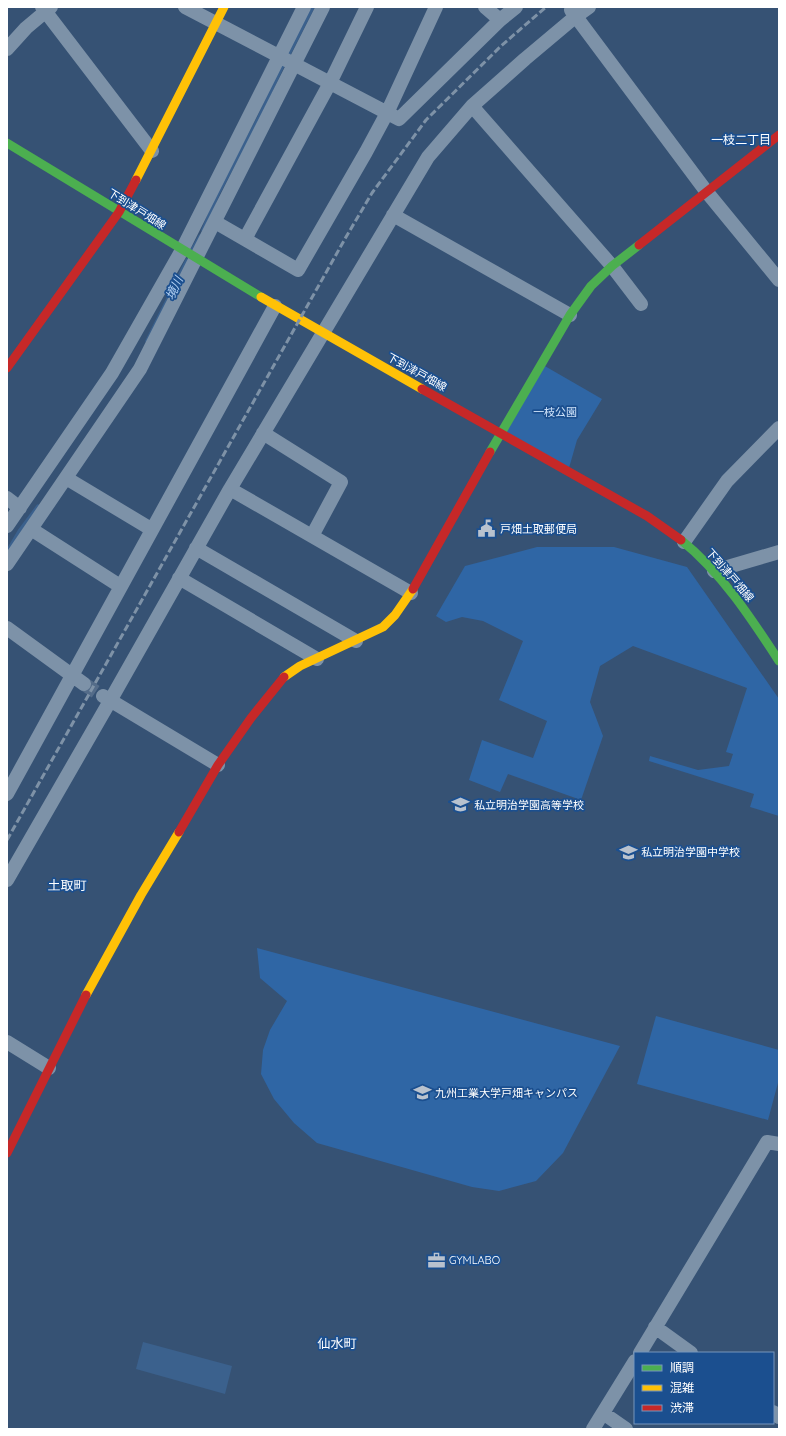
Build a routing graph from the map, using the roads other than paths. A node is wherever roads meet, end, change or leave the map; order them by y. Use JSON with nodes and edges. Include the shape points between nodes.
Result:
{"nodes":[{"id":1,"x":185,"y":7,"type":"edge"},
{"id":2,"x":224,"y":7,"type":"edge"},
{"id":3,"x":304,"y":7,"type":"edge"},
{"id":4,"x":323,"y":7,"type":"edge"},
{"id":5,"x":366,"y":7,"type":"edge"},
{"id":6,"x":436,"y":7,"type":"edge"},
{"id":7,"x":485,"y":7,"type":"edge"},
{"id":8,"x":516,"y":7,"type":"edge"},
{"id":9,"x":589,"y":7,"type":"edge"},
{"id":10,"x":46,"y":9,"type":"edge"},
{"id":11,"x":573,"y":13,"type":"junction"},
{"id":12,"x":500,"y":20,"type":"junction"},
{"id":13,"x":216,"y":24,"type":"junction"},
{"id":14,"x":7,"y":49,"type":"edge"},
{"id":15,"x":278,"y":56,"type":"junction"},
{"id":16,"x":294,"y":64,"type":"junction"},
{"id":17,"x":330,"y":83,"type":"junction"},
{"id":18,"x":472,"y":106,"type":"junction"},
{"id":19,"x":387,"y":112,"type":"junction"},
{"id":20,"x":779,"y":135,"type":"edge"},
{"id":21,"x":8,"y":147,"type":"edge"},
{"id":22,"x":152,"y":150,"type":"junction"},
{"id":23,"x":706,"y":192,"type":"junction"},
{"id":24,"x":119,"y":212,"type":"junction"},
{"id":25,"x":393,"y":215,"type":"junction"},
{"id":26,"x":215,"y":222,"type":"junction"},
{"id":27,"x":245,"y":239,"type":"junction"},
{"id":28,"x":182,"y":250,"type":"junction"},
{"id":29,"x":196,"y":259,"type":"junction"},
{"id":30,"x":612,"y":266,"type":"junction"},
{"id":31,"x":779,"y":280,"type":"edge"},
{"id":32,"x":641,"y":304,"type":"dead end"},
{"id":33,"x":275,"y":306,"type":"junction"},
{"id":34,"x":570,"y":315,"type":"junction"},
{"id":35,"x":324,"y":333,"type":"junction"},
{"id":36,"x":7,"y":368,"type":"edge"},
{"id":37,"x":779,"y":428,"type":"edge"},
{"id":38,"x":263,"y":433,"type":"junction"},
{"id":39,"x":500,"y":433,"type":"junction"},
{"id":40,"x":66,"y":478,"type":"junction"},
{"id":41,"x":230,"y":489,"type":"junction"},
{"id":42,"x":7,"y":498,"type":"edge"},
{"id":43,"x":20,"y":508,"type":"junction"},
{"id":44,"x":7,"y":526,"type":"edge"},
{"id":45,"x":31,"y":529,"type":"junction"},
{"id":46,"x":152,"y":529,"type":"junction"},
{"id":47,"x":312,"y":536,"type":"junction"},
{"id":48,"x":684,"y":542,"type":"junction"},
{"id":49,"x":196,"y":548,"type":"junction"},
{"id":50,"x":779,"y":552,"type":"edge"},
{"id":51,"x":7,"y":564,"type":"edge"},
{"id":52,"x":714,"y":571,"type":"junction"},
{"id":53,"x":179,"y":578,"type":"junction"},
{"id":54,"x":120,"y":586,"type":"junction"},
{"id":55,"x":411,"y":593,"type":"junction"},
{"id":56,"x":7,"y":628,"type":"edge"},
{"id":57,"x":356,"y":640,"type":"junction"},
{"id":58,"x":317,"y":659,"type":"junction"},
{"id":59,"x":779,"y":661,"type":"edge"},
{"id":60,"x":71,"y":675,"type":"junction"},
{"id":61,"x":84,"y":684,"type":"tunnel mouth"},
{"id":62,"x":106,"y":698,"type":"junction"},
{"id":63,"x":218,"y":765,"type":"junction"},
{"id":64,"x":7,"y":794,"type":"edge"},
{"id":65,"x":7,"y":880,"type":"edge"},
{"id":66,"x":7,"y":1042,"type":"edge"},
{"id":67,"x":49,"y":1068,"type":"junction"},
{"id":68,"x":779,"y":1144,"type":"edge"},
{"id":69,"x":7,"y":1153,"type":"edge"},
{"id":70,"x":655,"y":1327,"type":"junction"},
{"id":71,"x":641,"y":1352,"type":"edge"},
{"id":72,"x":690,"y":1352,"type":"edge"},
{"id":73,"x":634,"y":1362,"type":"edge"},
{"id":74,"x":603,"y":1413,"type":"junction"},
{"id":75,"x":593,"y":1429,"type":"edge"},
{"id":76,"x":626,"y":1429,"type":"edge"}],
"edges":[{"from":1,"to":13,"type":"street"},
{"from":2,"to":13,"type":"street"},
{"from":3,"to":15,"type":"street"},
{"from":4,"to":16,"type":"street"},
{"from":5,"to":17,"type":"street"},
{"from":6,"to":19,"type":"street"},
{"from":7,"to":12,"type":"street"},
{"from":8,"to":12,"type":"street"},
{"from":9,"to":11,"type":"street"},
{"from":10,"to":14,"type":"street"},
{"from":10,"to":22,"type":"street"},
{"from":11,"to":18,"type":"street"},
{"from":11,"to":23,"type":"street"},
{"from":12,"to":19,"type":"street","via":[[399,119]]},
{"from":13,"to":15,"type":"street"},
{"from":13,"to":22,"type":"street"},
{"from":15,"to":16,"type":"street"},
{"from":15,"to":28,"type":"street"},
{"from":16,"to":17,"type":"street"},
{"from":16,"to":26,"type":"street"},
{"from":17,"to":19,"type":"street"},
{"from":17,"to":27,"type":"street"},
{"from":18,"to":25,"type":"street","via":[[428,157]]},
{"from":18,"to":30,"type":"street"},
{"from":19,"to":27,"type":"street","via":[[298,270]]},
{"from":20,"to":23,"type":"street"},
{"from":21,"to":24,"type":"street","name":"下到津戸畑線"},
{"from":22,"to":24,"type":"street"},
{"from":23,"to":30,"type":"street"},
{"from":23,"to":31,"type":"street"},
{"from":24,"to":28,"type":"street","name":"下到津戸畑線"},
{"from":24,"to":36,"type":"street"},
{"from":25,"to":34,"type":"street"},
{"from":25,"to":35,"type":"street"},
{"from":26,"to":27,"type":"street"},
{"from":26,"to":29,"type":"street"},
{"from":28,"to":29,"type":"street","name":"下到津戸畑線"},
{"from":28,"to":43,"type":"street","via":[[112,373]]},
{"from":29,"to":33,"type":"street","name":"下到津戸畑線"},
{"from":29,"to":40,"type":"street","via":[[140,369]]},
{"from":30,"to":32,"type":"street"},
{"from":30,"to":34,"type":"street","via":[[591,286]]},
{"from":33,"to":35,"type":"street","name":"下到津戸畑線"},
{"from":33,"to":46,"type":"street"},
{"from":34,"to":39,"type":"street"},
{"from":35,"to":38,"type":"street"},
{"from":35,"to":39,"type":"street","name":"下到津戸畑線"},
{"from":37,"to":48,"type":"street","via":[[726,481]]},
{"from":38,"to":41,"type":"street"},
{"from":38,"to":47,"type":"street","via":[[341,482]]},
{"from":39,"to":48,"type":"street","name":"下到津戸畑線","via":[[635,509]]},
{"from":39,"to":55,"type":"street"},
{"from":40,"to":45,"type":"street"},
{"from":40,"to":46,"type":"street"},
{"from":41,"to":47,"type":"street"},
{"from":41,"to":49,"type":"street"},
{"from":42,"to":43,"type":"street"},
{"from":43,"to":44,"type":"street"},
{"from":45,"to":51,"type":"street"},
{"from":45,"to":54,"type":"street"},
{"from":46,"to":54,"type":"street"},
{"from":47,"to":55,"type":"street"},
{"from":48,"to":52,"type":"street","name":"下到津戸畑線"},
{"from":49,"to":53,"type":"street"},
{"from":49,"to":57,"type":"street"},
{"from":50,"to":52,"type":"street"},
{"from":52,"to":59,"type":"street","name":"下到津戸畑線","via":[[745,609]]},
{"from":53,"to":58,"type":"street"},
{"from":53,"to":62,"type":"street"},
{"from":54,"to":60,"type":"street"},
{"from":55,"to":57,"type":"street","via":[[383,627]]},
{"from":56,"to":60,"type":"street"},
{"from":57,"to":58,"type":"street"},
{"from":58,"to":63,"type":"street","via":[[300,666],[282,679]]},
{"from":60,"to":61,"type":"street"},
{"from":60,"to":64,"type":"street"},
{"from":62,"to":63,"type":"street"},
{"from":62,"to":65,"type":"street"},
{"from":63,"to":67,"type":"street","via":[[141,895]]},
{"from":66,"to":67,"type":"street"},
{"from":67,"to":69,"type":"street"},
{"from":68,"to":70,"type":"street","via":[[767,1142]]},
{"from":70,"to":71,"type":"street"},
{"from":70,"to":72,"type":"street"},
{"from":73,"to":74,"type":"street"},
{"from":74,"to":75,"type":"street"},
{"from":74,"to":76,"type":"street"}]}
